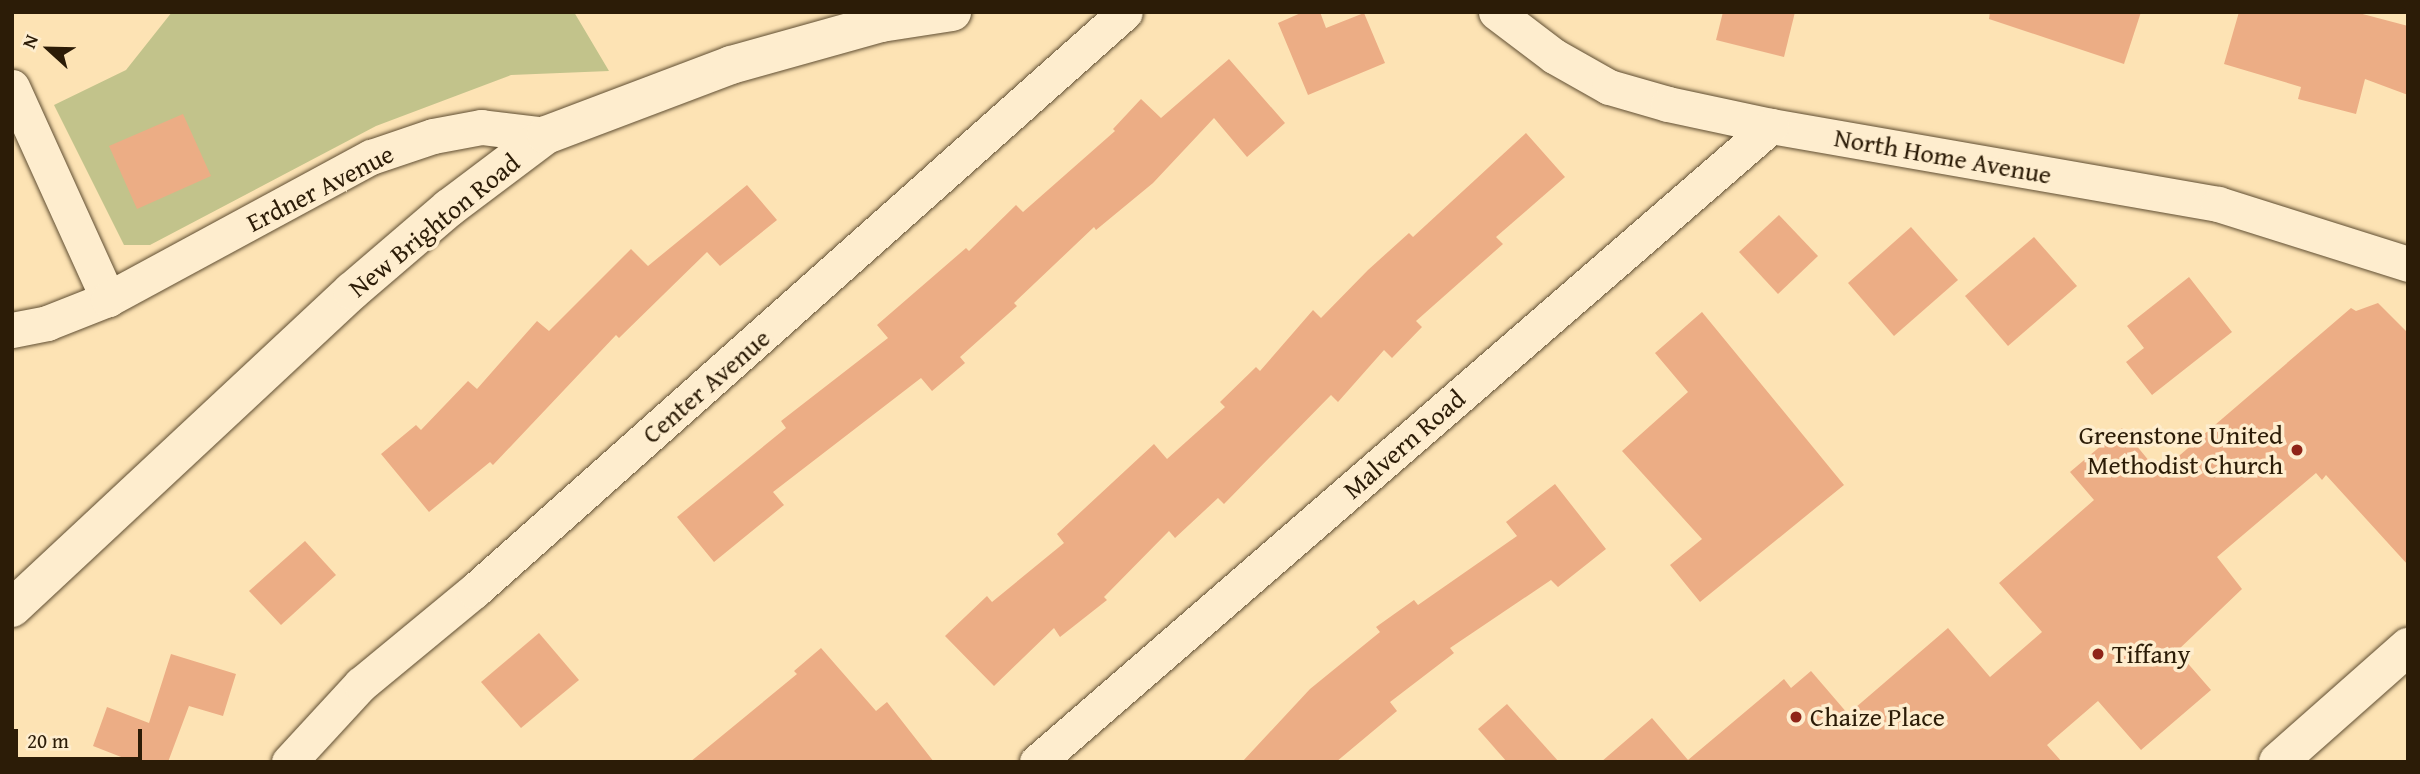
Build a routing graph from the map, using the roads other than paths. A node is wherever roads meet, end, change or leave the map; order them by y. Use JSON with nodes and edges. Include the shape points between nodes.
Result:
{"nodes":[{"id":1,"x":952,"y":12,"type":"edge"},
{"id":2,"x":1125,"y":12,"type":"edge"},
{"id":3,"x":1496,"y":12,"type":"edge"},
{"id":4,"x":12,"y":87,"type":"edge"},
{"id":5,"x":1772,"y":126,"type":"junction"},
{"id":6,"x":546,"y":135,"type":"junction"},
{"id":7,"x":2408,"y":264,"type":"edge"},
{"id":8,"x":108,"y":299,"type":"junction"},
{"id":9,"x":12,"y":330,"type":"edge"},
{"id":10,"x":12,"y":608,"type":"edge"},
{"id":11,"x":2408,"y":647,"type":"edge"},
{"id":12,"x":289,"y":762,"type":"edge"},
{"id":13,"x":1037,"y":762,"type":"edge"},
{"id":14,"x":2278,"y":762,"type":"edge"}],
"edges":[{"from":1,"to":6,"type":"street","name":"New Brighton Road","via":[[881,23],[731,65]]},
{"from":2,"to":12,"type":"street","name":"Center Avenue","via":[[474,591],[360,684]]},
{"from":3,"to":5,"type":"street","name":"North Home Avenue","via":[[1554,56],[1609,87]]},
{"from":4,"to":8,"type":"street"},
{"from":5,"to":7,"type":"street","name":"North Home Avenue","via":[[2218,204]]},
{"from":5,"to":13,"type":"street","name":"Malvern Road"},
{"from":6,"to":8,"type":"street","name":"Erdner Avenue","via":[[481,127],[432,136],[371,157]]},
{"from":6,"to":10,"type":"street","name":"New Brighton Road","via":[[352,291]]},
{"from":8,"to":9,"type":"street","name":"Erdner Avenue","via":[[47,323]]},
{"from":11,"to":14,"type":"street"}]}
